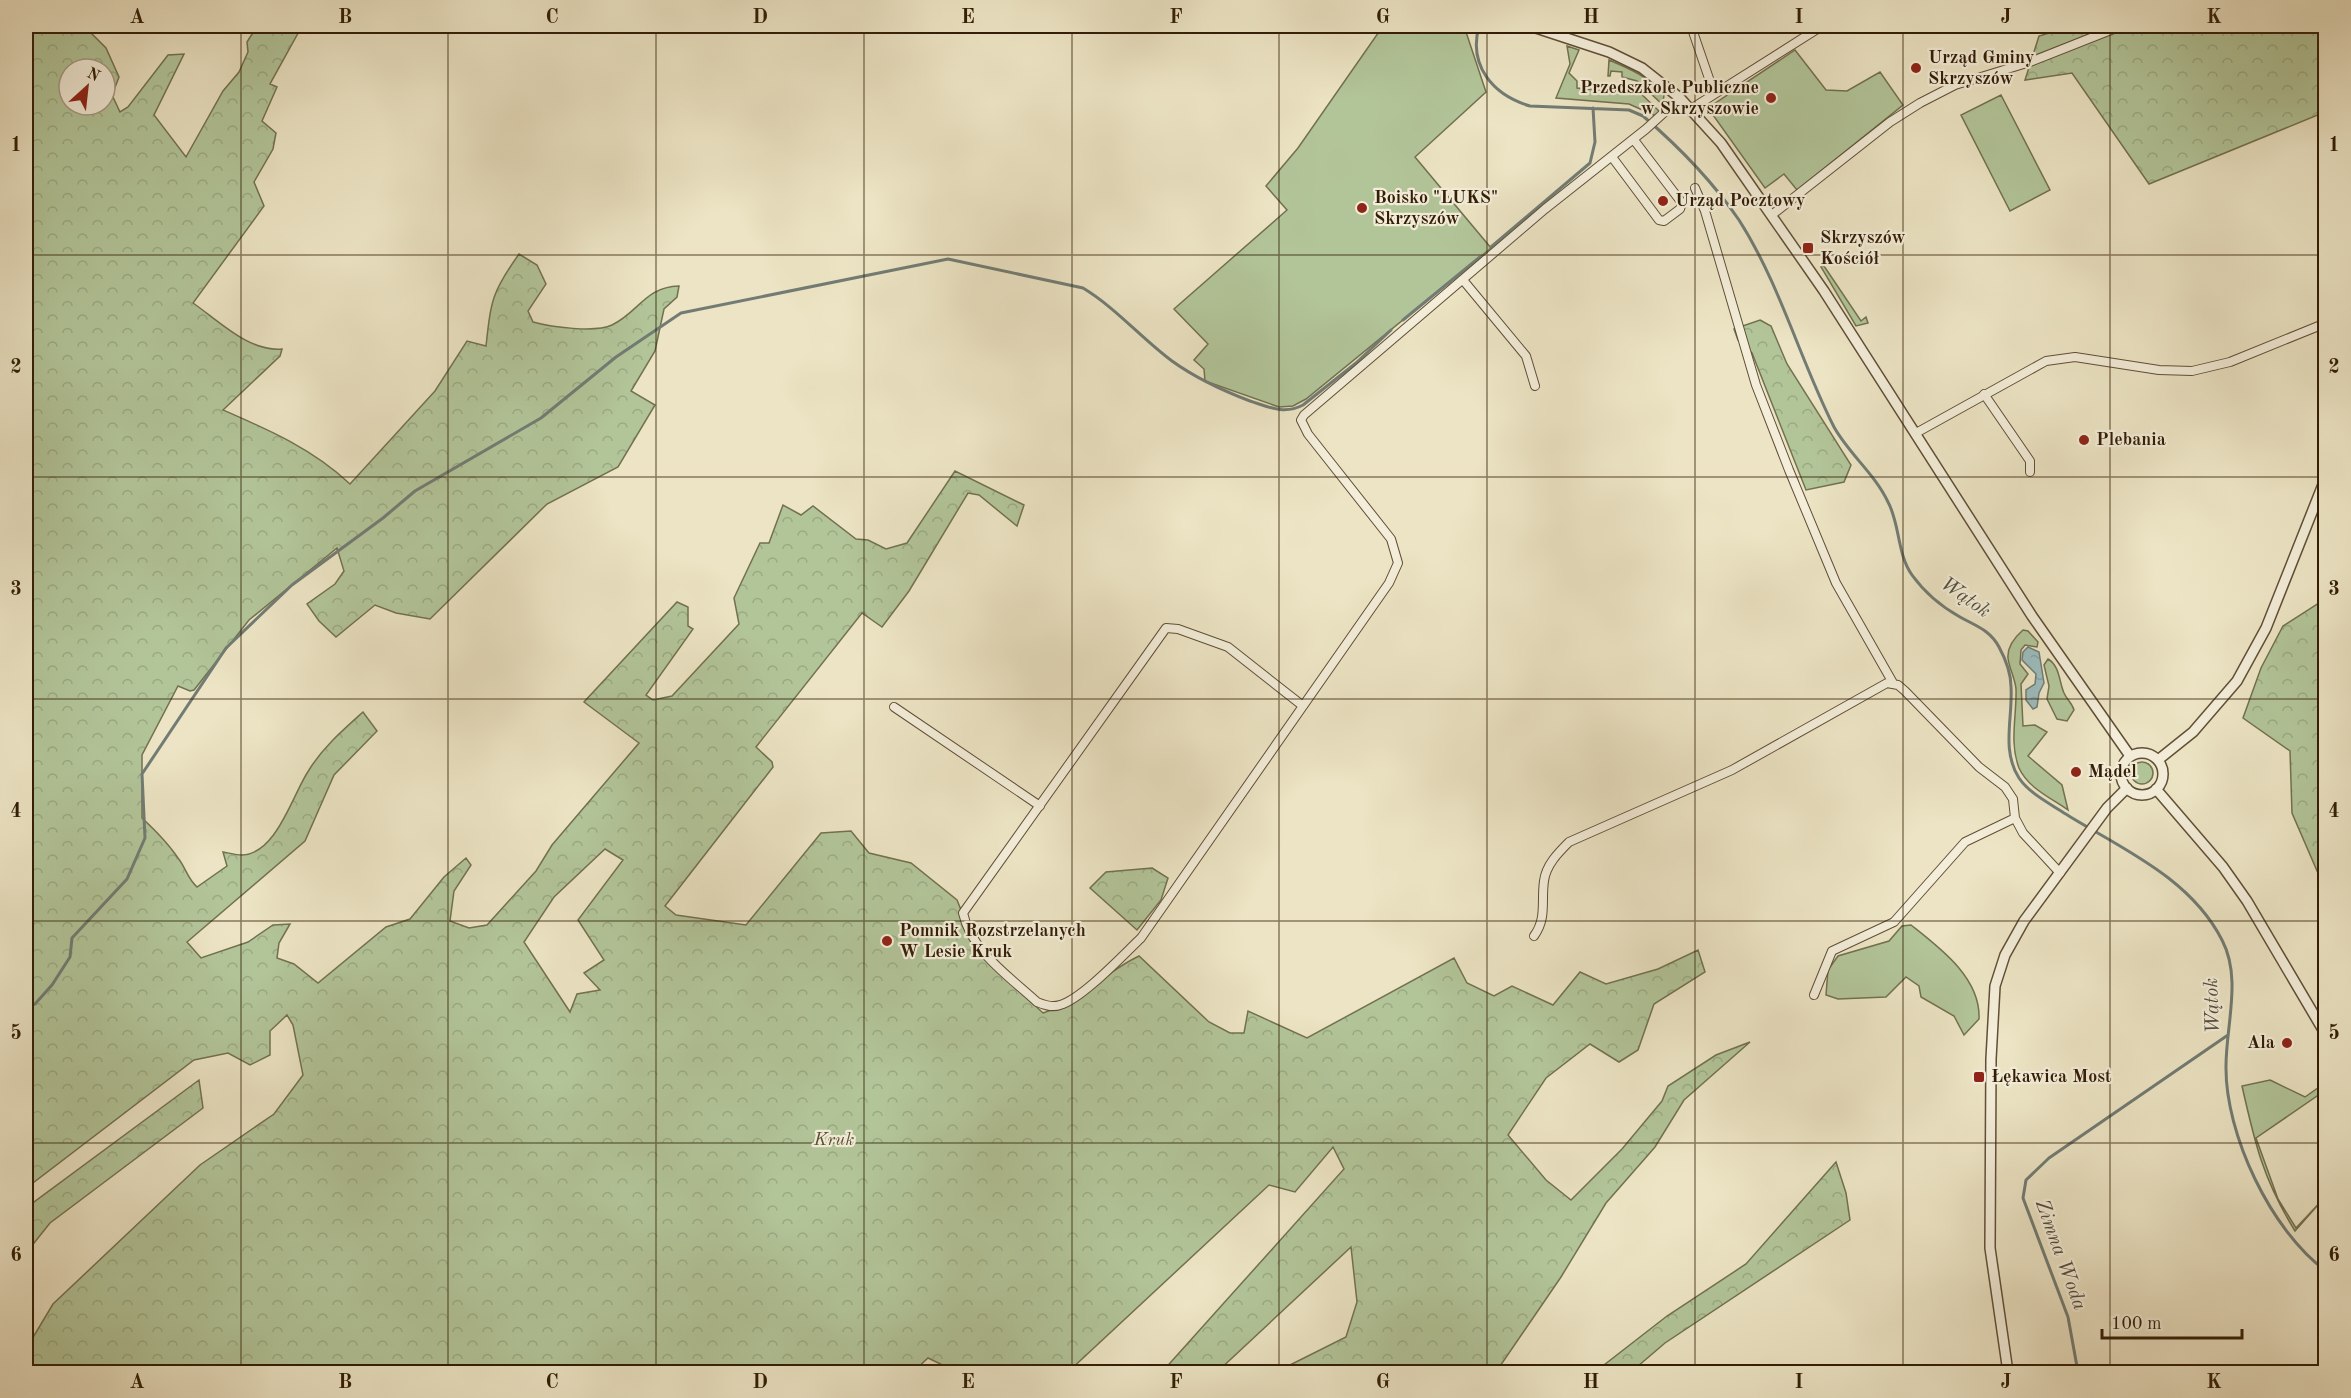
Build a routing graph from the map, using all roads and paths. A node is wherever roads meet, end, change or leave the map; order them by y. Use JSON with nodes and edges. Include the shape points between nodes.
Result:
{"nodes":[{"id":1,"x":1530,"y":26,"type":"edge"},
{"id":2,"x":1691,"y":26,"type":"edge"},
{"id":3,"x":1822,"y":26,"type":"edge"},
{"id":4,"x":2121,"y":26,"type":"edge"},
{"id":5,"x":1714,"y":93,"type":"junction"},
{"id":6,"x":1680,"y":98,"type":"junction"},
{"id":7,"x":1691,"y":109,"type":"junction"},
{"id":8,"x":1634,"y":140,"type":"junction"},
{"id":9,"x":1612,"y":157,"type":"junction"},
{"id":10,"x":1695,"y":188,"type":"dead end"},
{"id":11,"x":1773,"y":214,"type":"junction"},
{"id":12,"x":1463,"y":280,"type":"junction"},
{"id":13,"x":2325,"y":323,"type":"edge"},
{"id":14,"x":1534,"y":386,"type":"dead end"},
{"id":15,"x":1984,"y":394,"type":"junction"},
{"id":16,"x":1916,"y":433,"type":"junction"},
{"id":17,"x":2030,"y":472,"type":"dead end"},
{"id":18,"x":2325,"y":477,"type":"edge"},
{"id":19,"x":1893,"y":683,"type":"junction"},
{"id":20,"x":1303,"y":706,"type":"junction"},
{"id":21,"x":894,"y":707,"type":"dead end"},
{"id":22,"x":2130,"y":756,"type":"junction"},
{"id":23,"x":2158,"y":760,"type":"junction"},
{"id":24,"x":2127,"y":788,"type":"junction"},
{"id":25,"x":2156,"y":789,"type":"junction"},
{"id":26,"x":1040,"y":806,"type":"junction"},
{"id":27,"x":2015,"y":818,"type":"junction"},
{"id":28,"x":2060,"y":873,"type":"junction"},
{"id":29,"x":1534,"y":936,"type":"dead end"},
{"id":30,"x":1814,"y":995,"type":"dead end"},
{"id":31,"x":2325,"y":1035,"type":"edge"},
{"id":32,"x":2008,"y":1372,"type":"edge"}],
"edges":[{"from":1,"to":6,"type":"street","via":[[1632,62]]},
{"from":2,"to":5,"type":"street"},
{"from":3,"to":5,"type":"street"},
{"from":4,"to":11,"type":"street","via":[[2030,62],[1956,85],[1920,103]]},
{"from":5,"to":7,"type":"street"},
{"from":6,"to":7,"type":"street"},
{"from":6,"to":8,"type":"street"},
{"from":7,"to":11,"type":"street","via":[[1727,150]]},
{"from":8,"to":9,"type":"street"},
{"from":8,"to":9,"type":"street","via":[[1682,203],[1680,209],[1659,220]]},
{"from":9,"to":12,"type":"street"},
{"from":10,"to":19,"type":"street","via":[[1756,385],[1789,470],[1836,583]]},
{"from":11,"to":16,"type":"street"},
{"from":12,"to":14,"type":"street","via":[[1526,356]]},
{"from":12,"to":20,"type":"street","via":[[1301,420],[1391,539],[1398,558],[1389,583]]},
{"from":13,"to":15,"type":"street","via":[[2230,362],[2192,371],[2061,358],[2046,361]]},
{"from":15,"to":16,"type":"street"},
{"from":15,"to":17,"type":"street","via":[[2030,461]]},
{"from":16,"to":22,"type":"street","via":[[2032,616]]},
{"from":18,"to":23,"type":"street","via":[[2266,628],[2237,681],[2193,732]]},
{"from":19,"to":27,"type":"street","via":[[1979,767],[2005,787],[2013,799]]},
{"from":19,"to":29,"type":"street","via":[[1883,684],[1732,770],[1569,842],[1545,876],[1544,919]]},
{"from":20,"to":26,"type":"street","via":[[1228,647],[1166,628]]},
{"from":20,"to":26,"type":"street","via":[[1141,938],[1096,980],[1059,1005],[1046,1006],[1036,1002],[987,955],[971,934],[963,912]]},
{"from":21,"to":26,"type":"street"},
{"from":22,"to":23,"type":"street","via":[[2147,753]]},
{"from":22,"to":24,"type":"street","via":[[2121,769]]},
{"from":23,"to":25,"type":"street","via":[[2162,778]]},
{"from":24,"to":25,"type":"street","via":[[2144,794]]},
{"from":24,"to":28,"type":"street"},
{"from":25,"to":31,"type":"street","via":[[2217,859],[2247,901]]},
{"from":27,"to":28,"type":"street","via":[[2029,841]]},
{"from":27,"to":30,"type":"street","via":[[1959,848],[1894,922],[1832,951]]},
{"from":28,"to":32,"type":"street","via":[[2011,942],[1995,986],[1990,1248]]}]}
